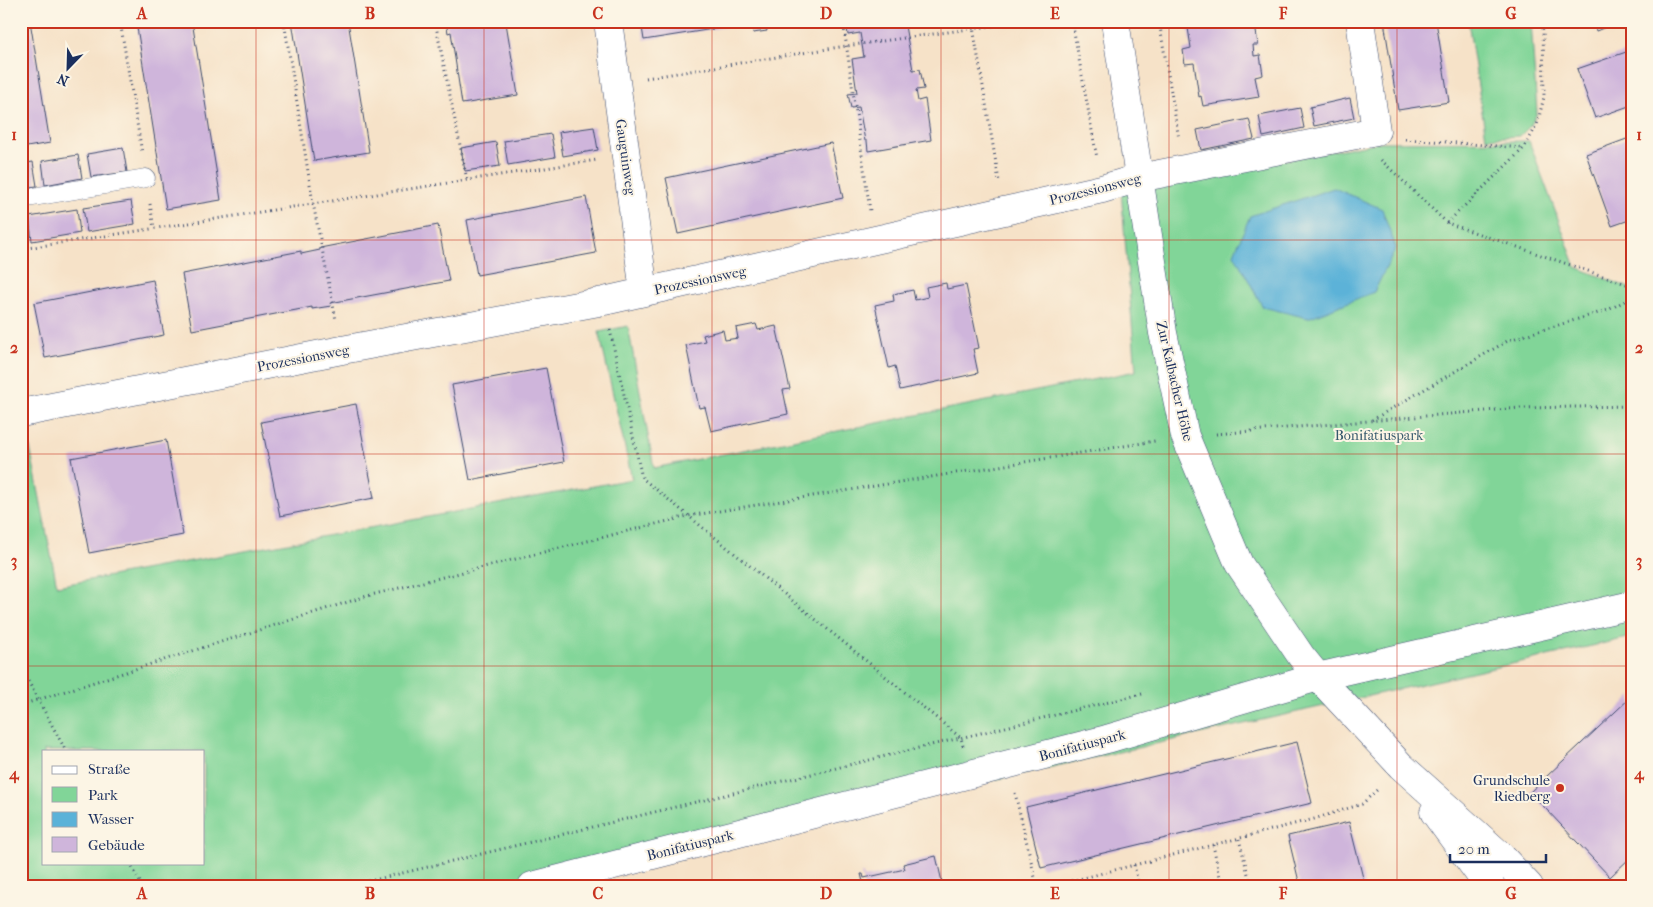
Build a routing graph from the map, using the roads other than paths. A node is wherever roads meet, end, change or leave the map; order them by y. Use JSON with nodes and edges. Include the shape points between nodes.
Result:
{"nodes":[{"id":1,"x":608,"y":21,"type":"edge"},
{"id":2,"x":1115,"y":21,"type":"edge"},
{"id":3,"x":1360,"y":21,"type":"edge"},
{"id":4,"x":146,"y":178,"type":"road end"},
{"id":5,"x":1139,"y":178,"type":"junction"},
{"id":6,"x":21,"y":199,"type":"edge"},
{"id":7,"x":644,"y":292,"type":"junction"},
{"id":8,"x":21,"y":413,"type":"edge"},
{"id":9,"x":1632,"y":605,"type":"edge"},
{"id":10,"x":1318,"y":677,"type":"junction"},
{"id":11,"x":1401,"y":766,"type":"junction"},
{"id":12,"x":532,"y":886,"type":"edge"},
{"id":13,"x":1491,"y":886,"type":"edge"},
{"id":14,"x":1529,"y":886,"type":"edge"}],
"edges":[{"from":1,"to":7,"type":"street","name":"Gauguinweg"},
{"from":2,"to":5,"type":"street","name":"Zur Kalbacher Höhe"},
{"from":3,"to":5,"type":"street","name":"Prozessionsweg","via":[[1365,133]]},
{"from":4,"to":6,"type":"lane"},
{"from":5,"to":7,"type":"street","name":"Prozessionsweg"},
{"from":5,"to":10,"type":"street","name":"Zur Kalbacher Höhe","via":[[1162,333],[1185,436],[1239,564]]},
{"from":7,"to":8,"type":"street","name":"Prozessionsweg"},
{"from":9,"to":10,"type":"street","name":"Bonifatiuspark"},
{"from":10,"to":11,"type":"street","name":"Zur Kalbacher Höhe"},
{"from":10,"to":12,"type":"street","name":"Bonifatiuspark","via":[[1107,739]]},
{"from":11,"to":13,"type":"street","name":"Zur Kalbacher Höhe"},
{"from":11,"to":14,"type":"street","name":"Zur Kalbacher Höhe","via":[[1500,855]]}]}
